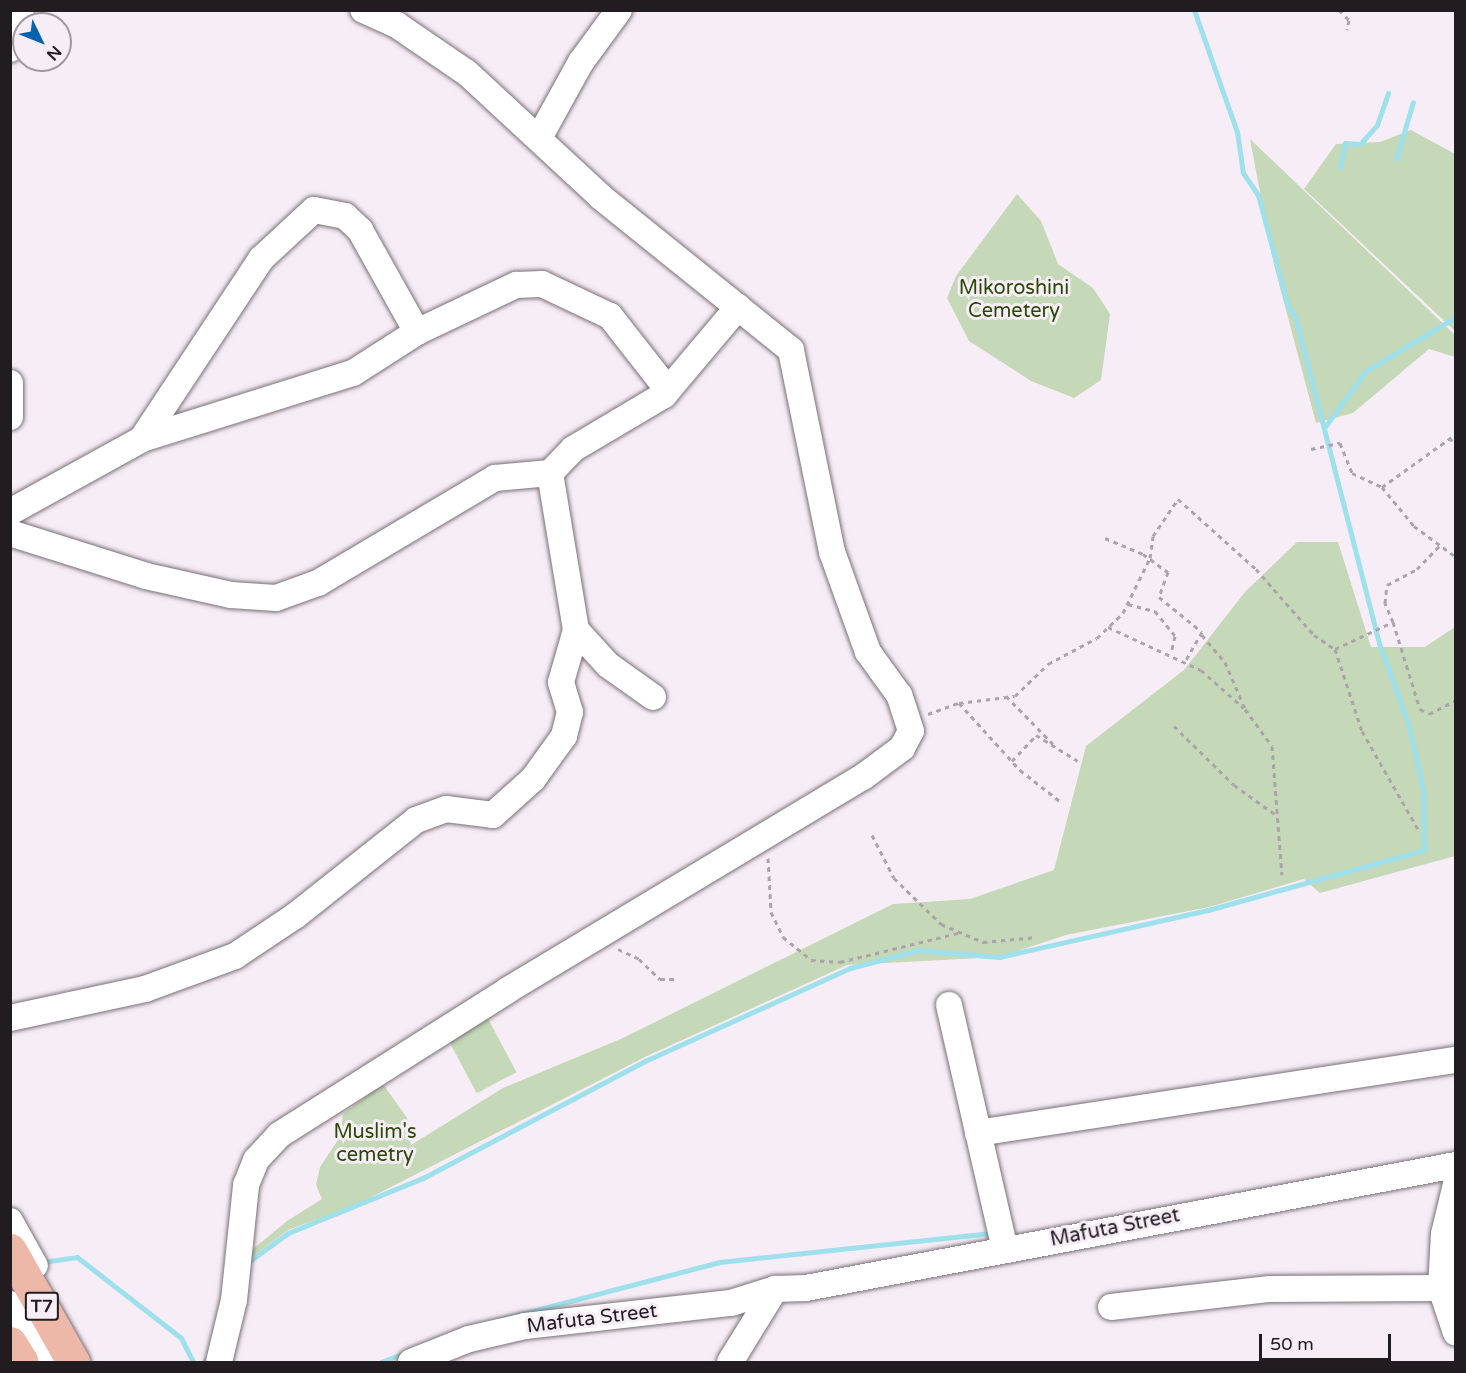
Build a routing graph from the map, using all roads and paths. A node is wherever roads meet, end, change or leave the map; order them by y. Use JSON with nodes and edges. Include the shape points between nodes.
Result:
{"nodes":[{"id":1,"x":21,"y":10,"type":"edge"},
{"id":2,"x":363,"y":10,"type":"edge"},
{"id":3,"x":619,"y":10,"type":"edge"},
{"id":4,"x":1339,"y":10,"type":"edge"},
{"id":5,"x":1347,"y":30,"type":"dead end"},
{"id":6,"x":10,"y":49,"type":"edge"},
{"id":7,"x":539,"y":138,"type":"junction"},
{"id":8,"x":738,"y":307,"type":"junction"},
{"id":9,"x":417,"y":332,"type":"junction"},
{"id":10,"x":10,"y":383,"type":"edge"},
{"id":11,"x":668,"y":390,"type":"junction"},
{"id":12,"x":10,"y":417,"type":"edge"},
{"id":13,"x":1455,"y":434,"type":"edge"},
{"id":14,"x":1449,"y":438,"type":"junction"},
{"id":15,"x":142,"y":439,"type":"junction"},
{"id":16,"x":1455,"y":444,"type":"edge"},
{"id":17,"x":1311,"y":449,"type":"dead end"},
{"id":18,"x":550,"y":473,"type":"junction"},
{"id":19,"x":1382,"y":488,"type":"junction"},
{"id":20,"x":10,"y":512,"type":"edge"},
{"id":21,"x":10,"y":533,"type":"edge"},
{"id":22,"x":1105,"y":538,"type":"dead end"},
{"id":23,"x":1439,"y":546,"type":"junction"},
{"id":24,"x":1455,"y":557,"type":"edge"},
{"id":25,"x":1150,"y":558,"type":"junction"},
{"id":26,"x":1128,"y":604,"type":"junction"},
{"id":27,"x":1393,"y":622,"type":"junction"},
{"id":28,"x":1108,"y":627,"type":"junction"},
{"id":29,"x":576,"y":630,"type":"junction"},
{"id":30,"x":1202,"y":635,"type":"junction"},
{"id":31,"x":1335,"y":649,"type":"junction"},
{"id":32,"x":1171,"y":653,"type":"junction"},
{"id":33,"x":1185,"y":661,"type":"junction"},
{"id":34,"x":1006,"y":696,"type":"junction"},
{"id":35,"x":653,"y":697,"type":"dead end"},
{"id":36,"x":1455,"y":700,"type":"edge"},
{"id":37,"x":960,"y":703,"type":"junction"},
{"id":38,"x":1245,"y":709,"type":"junction"},
{"id":39,"x":911,"y":722,"type":"junction"},
{"id":40,"x":1174,"y":726,"type":"dead end"},
{"id":41,"x":1054,"y":746,"type":"junction"},
{"id":42,"x":1012,"y":761,"type":"junction"},
{"id":43,"x":1078,"y":761,"type":"dead end"},
{"id":44,"x":1061,"y":801,"type":"dead end"},
{"id":45,"x":1276,"y":815,"type":"junction"},
{"id":46,"x":1419,"y":831,"type":"dead end"},
{"id":47,"x":872,"y":835,"type":"dead end"},
{"id":48,"x":769,"y":836,"type":"junction"},
{"id":49,"x":1282,"y":875,"type":"dead end"},
{"id":50,"x":958,"y":933,"type":"junction"},
{"id":51,"x":1037,"y":937,"type":"dead end"},
{"id":52,"x":586,"y":943,"type":"junction"},
{"id":53,"x":677,"y":979,"type":"dead end"},
{"id":54,"x":949,"y":1005,"type":"dead end"},
{"id":55,"x":10,"y":1018,"type":"edge"},
{"id":56,"x":1455,"y":1060,"type":"edge"},
{"id":57,"x":978,"y":1133,"type":"junction"},
{"id":58,"x":1455,"y":1165,"type":"edge"},
{"id":59,"x":1455,"y":1184,"type":"edge"},
{"id":60,"x":10,"y":1221,"type":"edge"},
{"id":61,"x":10,"y":1250,"type":"edge"},
{"id":62,"x":1005,"y":1250,"type":"junction"},
{"id":63,"x":1441,"y":1288,"type":"junction"},
{"id":64,"x":775,"y":1289,"type":"junction"},
{"id":65,"x":10,"y":1304,"type":"edge"},
{"id":66,"x":1111,"y":1308,"type":"dead end"},
{"id":67,"x":1455,"y":1333,"type":"edge"},
{"id":68,"x":10,"y":1343,"type":"edge"},
{"id":69,"x":22,"y":1362,"type":"edge"},
{"id":70,"x":43,"y":1362,"type":"edge"},
{"id":71,"x":74,"y":1362,"type":"edge"},
{"id":72,"x":86,"y":1362,"type":"edge"},
{"id":73,"x":219,"y":1362,"type":"edge"},
{"id":74,"x":411,"y":1362,"type":"edge"},
{"id":75,"x":730,"y":1362,"type":"edge"}],
"edges":[{"from":1,"to":6,"type":"street"},
{"from":2,"to":7,"type":"street","via":[[430,46]]},
{"from":3,"to":7,"type":"street","via":[[581,62]]},
{"from":4,"to":5,"type":"path","via":[[1349,20]]},
{"from":7,"to":8,"type":"street","via":[[601,197]]},
{"from":8,"to":11,"type":"street"},
{"from":8,"to":39,"type":"street","via":[[790,350],[832,552],[868,652]]},
{"from":9,"to":11,"type":"street","via":[[499,290],[542,284],[610,316]]},
{"from":9,"to":15,"type":"street","via":[[327,384],[250,401]]},
{"from":9,"to":15,"type":"street","via":[[360,230],[345,216],[314,210],[261,259]]},
{"from":10,"to":12,"type":"street"},
{"from":11,"to":18,"type":"street","via":[[573,449]]},
{"from":13,"to":14,"type":"path"},
{"from":14,"to":16,"type":"path"},
{"from":14,"to":19,"type":"path"},
{"from":15,"to":20,"type":"street"},
{"from":17,"to":19,"type":"path","via":[[1340,443],[1352,473]]},
{"from":18,"to":21,"type":"street","via":[[495,478],[318,583],[276,598],[231,595],[146,576]]},
{"from":18,"to":29,"type":"street"},
{"from":19,"to":23,"type":"path"},
{"from":22,"to":25,"type":"path"},
{"from":23,"to":24,"type":"path"},
{"from":23,"to":27,"type":"path","via":[[1417,570],[1387,585],[1385,603]]},
{"from":25,"to":26,"type":"path"},
{"from":25,"to":30,"type":"path","via":[[1168,574],[1159,597]]},
{"from":25,"to":31,"type":"path","via":[[1153,536],[1168,509],[1184,501],[1256,569],[1314,635]]},
{"from":26,"to":28,"type":"path"},
{"from":26,"to":32,"type":"path","via":[[1155,611],[1175,636]]},
{"from":27,"to":31,"type":"path"},
{"from":27,"to":36,"type":"path","via":[[1420,709],[1429,714]]},
{"from":28,"to":32,"type":"path"},
{"from":28,"to":34,"type":"path","via":[[1070,657],[1048,664],[1015,696]]},
{"from":29,"to":35,"type":"street","via":[[608,665]]},
{"from":29,"to":55,"type":"street","via":[[561,682],[570,712],[564,736],[533,779],[493,815],[446,809],[416,820],[296,916],[235,956],[145,989]]},
{"from":30,"to":33,"type":"path"},
{"from":30,"to":38,"type":"path","via":[[1225,662]]},
{"from":31,"to":46,"type":"path","via":[[1362,731]]},
{"from":32,"to":33,"type":"path"},
{"from":33,"to":38,"type":"path"},
{"from":34,"to":37,"type":"path"},
{"from":34,"to":41,"type":"path"},
{"from":37,"to":39,"type":"path"},
{"from":37,"to":42,"type":"path"},
{"from":38,"to":45,"type":"path","via":[[1272,746]]},
{"from":39,"to":48,"type":"street","via":[[909,739],[893,756]]},
{"from":40,"to":45,"type":"path","via":[[1234,785]]},
{"from":41,"to":42,"type":"path","via":[[1035,735]]},
{"from":41,"to":43,"type":"path"},
{"from":42,"to":44,"type":"path"},
{"from":45,"to":49,"type":"path"},
{"from":47,"to":50,"type":"path","via":[[909,897]]},
{"from":48,"to":50,"type":"path","via":[[771,912],[783,937],[811,960],[840,962]]},
{"from":48,"to":52,"type":"street"},
{"from":50,"to":51,"type":"path","via":[[983,942]]},
{"from":52,"to":53,"type":"path","via":[[625,950],[660,979]]},
{"from":52,"to":73,"type":"street","via":[[279,1135],[256,1160],[246,1185],[234,1300]]},
{"from":54,"to":57,"type":"street"},
{"from":56,"to":57,"type":"street"},
{"from":57,"to":62,"type":"street"},
{"from":58,"to":62,"type":"street","name":"Mafuta Street"},
{"from":59,"to":63,"type":"street","via":[[1444,1234]]},
{"from":60,"to":72,"type":"street"},
{"from":61,"to":71,"type":"highway","number":"T7"},
{"from":62,"to":64,"type":"street","name":"Mafuta Street","via":[[806,1288]]},
{"from":63,"to":66,"type":"street","via":[[1270,1289]]},
{"from":63,"to":67,"type":"street"},
{"from":64,"to":74,"type":"street","name":"Mafuta Street","via":[[731,1303],[525,1326],[469,1339]]},
{"from":64,"to":75,"type":"street"},
{"from":65,"to":70,"type":"street"},
{"from":68,"to":69,"type":"highway","number":"T7"}]}
